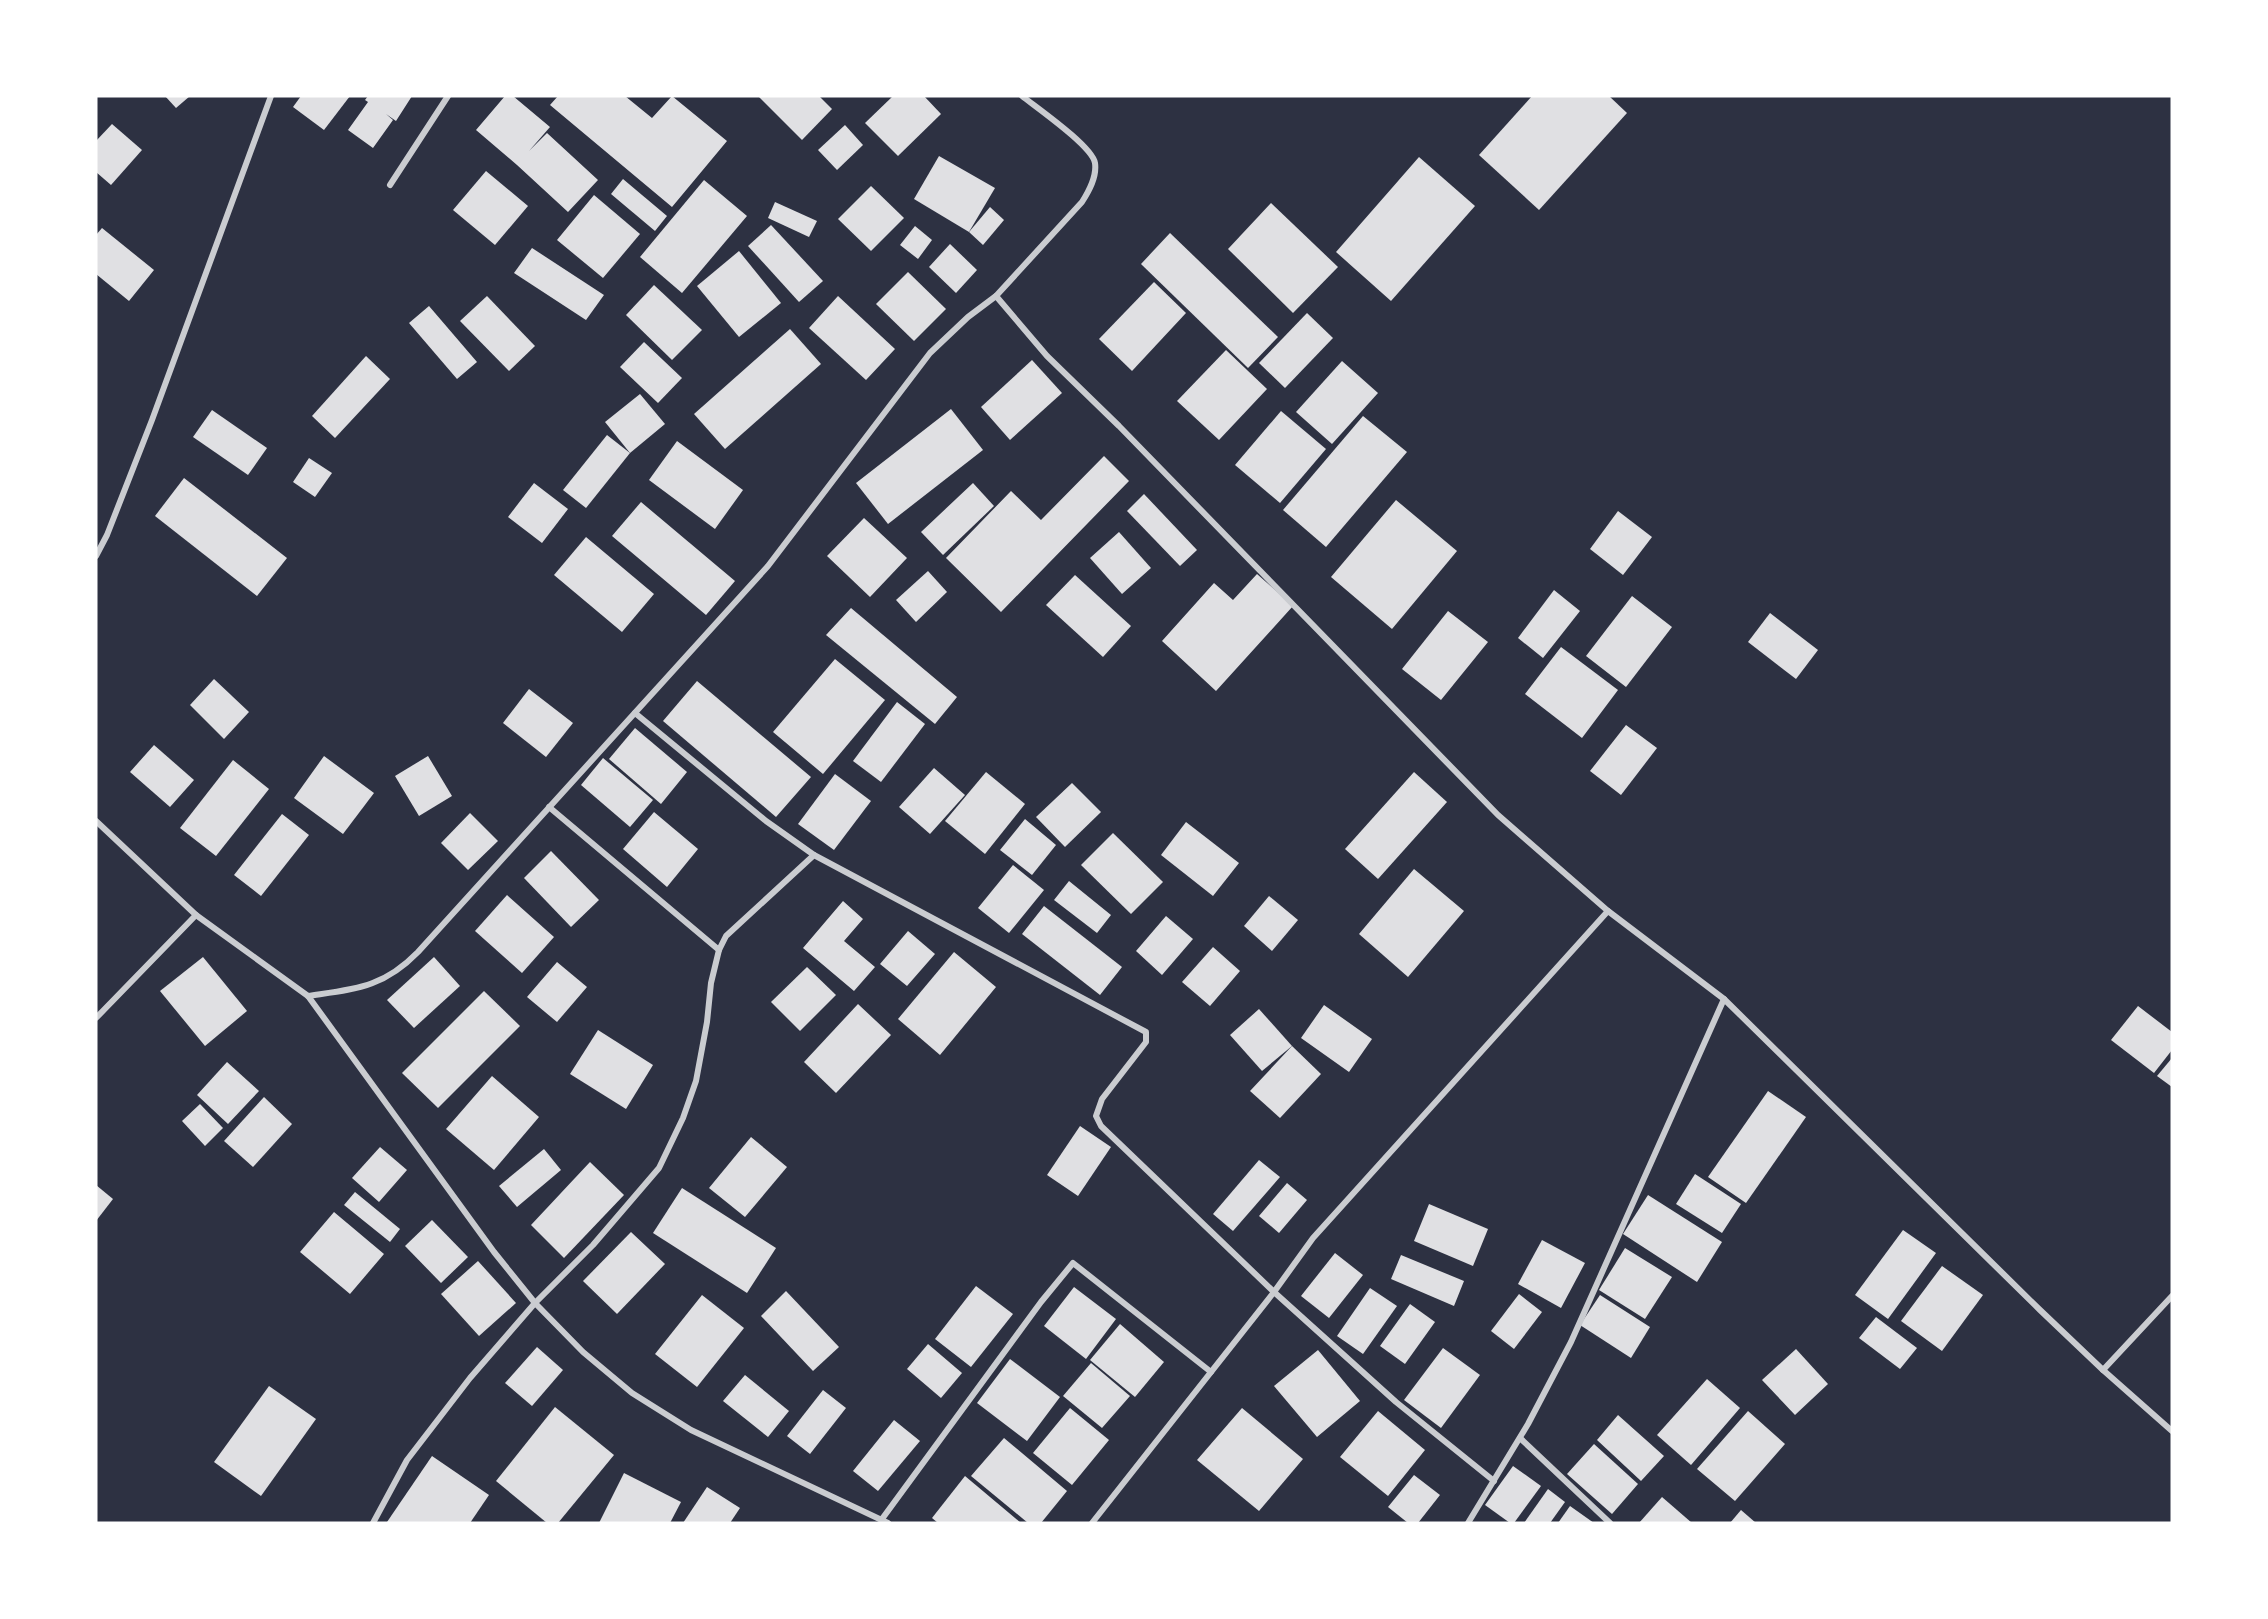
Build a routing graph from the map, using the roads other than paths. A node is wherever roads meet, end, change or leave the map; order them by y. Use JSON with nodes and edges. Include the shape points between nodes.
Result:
{"nodes":[{"id":1,"x":271,"y":96,"type":"edge"},
{"id":2,"x":448,"y":96,"type":"edge"},
{"id":3,"x":1022,"y":96,"type":"edge"},
{"id":4,"x":390,"y":185,"type":"dead end"},
{"id":5,"x":996,"y":296,"type":"junction"},
{"id":6,"x":96,"y":556,"type":"edge"},
{"id":7,"x":635,"y":713,"type":"junction"},
{"id":8,"x":549,"y":807,"type":"junction"},
{"id":9,"x":96,"y":821,"type":"edge"},
{"id":10,"x":814,"y":855,"type":"junction"},
{"id":11,"x":1608,"y":911,"type":"junction"},
{"id":12,"x":196,"y":915,"type":"junction"},
{"id":13,"x":719,"y":950,"type":"junction"},
{"id":14,"x":308,"y":996,"type":"junction"},
{"id":15,"x":1724,"y":999,"type":"junction"},
{"id":16,"x":96,"y":1018,"type":"edge"},
{"id":17,"x":1274,"y":1292,"type":"junction"},
{"id":18,"x":2172,"y":1296,"type":"edge"},
{"id":19,"x":535,"y":1303,"type":"junction"},
{"id":20,"x":2103,"y":1370,"type":"junction"},
{"id":21,"x":1211,"y":1372,"type":"junction"},
{"id":22,"x":2172,"y":1431,"type":"edge"},
{"id":23,"x":1520,"y":1438,"type":"junction"},
{"id":24,"x":1494,"y":1481,"type":"junction"},
{"id":25,"x":374,"y":1521,"type":"edge"},
{"id":26,"x":885,"y":1521,"type":"edge"},
{"id":27,"x":382,"y":1523,"type":"edge"},
{"id":28,"x":1092,"y":1523,"type":"edge"},
{"id":29,"x":1468,"y":1523,"type":"edge"},
{"id":30,"x":1610,"y":1523,"type":"edge"}],
"edges":[{"from":1,"to":6,"type":"street","via":[[152,420]]},
{"from":2,"to":4,"type":"street"},
{"from":3,"to":5,"type":"street","via":[[1088,148],[1095,161],[1094,174],[1082,202]]},
{"from":5,"to":7,"type":"street","via":[[930,353],[768,566]]},
{"from":5,"to":11,"type":"street","via":[[1047,356],[1498,815]]},
{"from":7,"to":8,"type":"street"},
{"from":7,"to":10,"type":"street","via":[[766,822]]},
{"from":8,"to":13,"type":"street"},
{"from":8,"to":14,"type":"street","via":[[403,967],[381,981],[356,989]]},
{"from":9,"to":12,"type":"street"},
{"from":10,"to":13,"type":"street","via":[[738,923]]},
{"from":10,"to":17,"type":"street","via":[[1146,1032],[1146,1042],[1102,1099],[1096,1116],[1101,1126]]},
{"from":11,"to":15,"type":"street"},
{"from":11,"to":17,"type":"street","via":[[1313,1238]]},
{"from":12,"to":14,"type":"street"},
{"from":12,"to":16,"type":"street"},
{"from":13,"to":19,"type":"street","via":[[696,1081],[659,1168],[593,1245]]},
{"from":14,"to":19,"type":"street"},
{"from":15,"to":20,"type":"street"},
{"from":15,"to":23,"type":"street","via":[[1571,1342]]},
{"from":17,"to":21,"type":"street"},
{"from":17,"to":24,"type":"street","via":[[1396,1402]]},
{"from":18,"to":20,"type":"street"},
{"from":19,"to":25,"type":"street","via":[[470,1378],[407,1461]]},
{"from":19,"to":26,"type":"street","via":[[583,1352],[642,1399],[692,1430]]},
{"from":20,"to":22,"type":"street"},
{"from":21,"to":26,"type":"street","via":[[1073,1263]]},
{"from":21,"to":28,"type":"street"},
{"from":23,"to":24,"type":"street"},
{"from":23,"to":30,"type":"street"},
{"from":24,"to":29,"type":"street"},
{"from":25,"to":27,"type":"street"}]}
